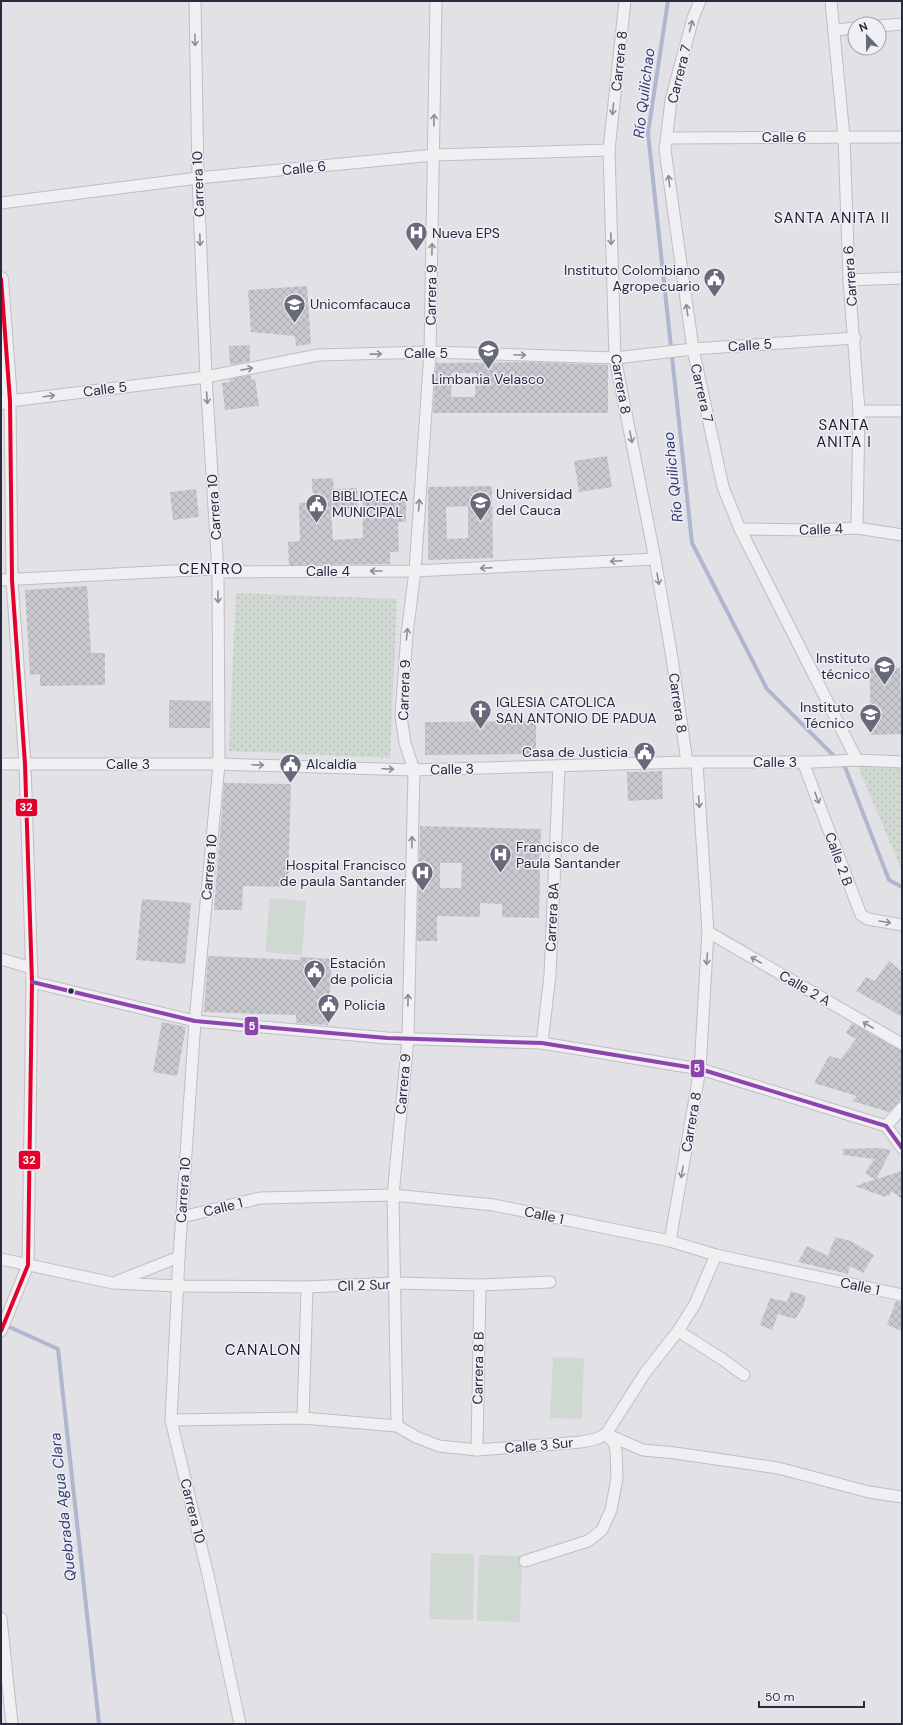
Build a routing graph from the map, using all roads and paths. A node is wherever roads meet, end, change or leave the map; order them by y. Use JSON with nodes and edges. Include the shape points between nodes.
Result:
{"nodes":[{"id":1,"x":195,"y":1,"type":"edge"},
{"id":2,"x":436,"y":1,"type":"edge"},
{"id":3,"x":625,"y":1,"type":"edge"},
{"id":4,"x":700,"y":1,"type":"edge"},
{"id":5,"x":831,"y":1,"type":"edge"},
{"id":6,"x":902,"y":24,"type":"edge"},
{"id":7,"x":887,"y":25,"type":"edge"},
{"id":8,"x":847,"y":29,"type":"edge"},
{"id":9,"x":835,"y":30,"type":"junction"},
{"id":10,"x":844,"y":137,"type":"junction"},
{"id":11,"x":902,"y":137,"type":"edge"},
{"id":12,"x":667,"y":138,"type":"junction"},
{"id":13,"x":609,"y":150,"type":"junction"},
{"id":14,"x":434,"y":155,"type":"junction"},
{"id":15,"x":198,"y":178,"type":"junction"},
{"id":16,"x":1,"y":203,"type":"edge"},
{"id":17,"x":902,"y":278,"type":"edge"},
{"id":18,"x":1,"y":279,"type":"edge"},
{"id":19,"x":849,"y":280,"type":"junction"},
{"id":20,"x":855,"y":338,"type":"junction"},
{"id":21,"x":688,"y":349,"type":"junction"},
{"id":22,"x":430,"y":352,"type":"junction"},
{"id":23,"x":620,"y":358,"type":"junction"},
{"id":24,"x":206,"y":377,"type":"junction"},
{"id":25,"x":6,"y":402,"type":"edge"},
{"id":26,"x":859,"y":411,"type":"junction"},
{"id":27,"x":902,"y":411,"type":"edge"},
{"id":28,"x":857,"y":528,"type":"junction"},
{"id":29,"x":740,"y":529,"type":"junction"},
{"id":30,"x":902,"y":535,"type":"edge"},
{"id":31,"x":655,"y":559,"type":"junction"},
{"id":32,"x":415,"y":571,"type":"junction"},
{"id":33,"x":218,"y":572,"type":"junction"},
{"id":34,"x":1,"y":580,"type":"edge"},
{"id":35,"x":12,"y":580,"type":"junction"},
{"id":36,"x":853,"y":760,"type":"junction"},
{"id":37,"x":809,"y":762,"type":"junction"},
{"id":38,"x":902,"y":762,"type":"edge"},
{"id":39,"x":692,"y":763,"type":"junction"},
{"id":40,"x":1,"y":764,"type":"edge"},
{"id":41,"x":25,"y":764,"type":"junction"},
{"id":42,"x":219,"y":764,"type":"junction"},
{"id":43,"x":559,"y":766,"type":"junction"},
{"id":44,"x":414,"y":770,"type":"junction"},
{"id":45,"x":902,"y":925,"type":"edge"},
{"id":46,"x":708,"y":932,"type":"junction"},
{"id":47,"x":1,"y":959,"type":"edge"},
{"id":48,"x":32,"y":968,"type":"junction"},
{"id":49,"x":32,"y":982,"type":"junction"},
{"id":50,"x":195,"y":1021,"type":"junction"},
{"id":51,"x":408,"y":1039,"type":"junction"},
{"id":52,"x":542,"y":1043,"type":"junction"},
{"id":53,"x":902,"y":1044,"type":"edge"},
{"id":54,"x":700,"y":1069,"type":"junction"},
{"id":55,"x":902,"y":1108,"type":"edge"},
{"id":56,"x":886,"y":1126,"type":"junction"},
{"id":57,"x":902,"y":1148,"type":"edge"},
{"id":58,"x":393,"y":1195,"type":"junction"},
{"id":59,"x":182,"y":1217,"type":"junction"},
{"id":60,"x":670,"y":1241,"type":"junction"},
{"id":61,"x":716,"y":1255,"type":"junction"},
{"id":62,"x":179,"y":1257,"type":"junction"},
{"id":63,"x":1,"y":1258,"type":"edge"},
{"id":64,"x":28,"y":1265,"type":"junction"},
{"id":65,"x":550,"y":1282,"type":"dead end"},
{"id":66,"x":113,"y":1283,"type":"junction"},
{"id":67,"x":394,"y":1283,"type":"junction"},
{"id":68,"x":480,"y":1285,"type":"junction"},
{"id":69,"x":178,"y":1286,"type":"junction"},
{"id":70,"x":307,"y":1287,"type":"junction"},
{"id":71,"x":902,"y":1295,"type":"edge"},
{"id":72,"x":1,"y":1331,"type":"edge"},
{"id":73,"x":678,"y":1331,"type":"junction"},
{"id":74,"x":744,"y":1375,"type":"dead end"},
{"id":75,"x":303,"y":1418,"type":"junction"},
{"id":76,"x":171,"y":1420,"type":"junction"},
{"id":77,"x":397,"y":1426,"type":"junction"},
{"id":78,"x":606,"y":1434,"type":"junction"},
{"id":79,"x":476,"y":1450,"type":"junction"},
{"id":80,"x":902,"y":1497,"type":"edge"},
{"id":81,"x":525,"y":1561,"type":"dead end"},
{"id":82,"x":1,"y":1618,"type":"edge"},
{"id":83,"x":12,"y":1724,"type":"edge"},
{"id":84,"x":240,"y":1724,"type":"edge"}],
"edges":[{"from":1,"to":15,"type":"street","name":"Carrera 10","one_way":true},
{"from":14,"to":2,"type":"street","name":"Carrera 9","one_way":true},
{"from":3,"to":13,"type":"street","name":"Carrera 8","one_way":true},
{"from":12,"to":4,"type":"street","name":"Carrera 7","one_way":true,"via":[[672,100],[693,18]]},
{"from":5,"to":9,"type":"street","name":"Carrera 6"},
{"from":6,"to":7,"type":"street"},
{"from":8,"to":9,"type":"street"},
{"from":9,"to":10,"type":"street","name":"Carrera 6"},
{"from":10,"to":11,"type":"street","name":"Calle 6"},
{"from":10,"to":12,"type":"street","name":"Calle 6"},
{"from":10,"to":19,"type":"street","name":"Carrera 6"},
{"from":21,"to":12,"type":"street","name":"Carrera 7","one_way":true,"via":[[665,150]]},
{"from":13,"to":14,"type":"street","name":"Calle 6"},
{"from":13,"to":23,"type":"street","name":"Carrera 8","one_way":true},
{"from":14,"to":15,"type":"street","name":"Calle 6"},
{"from":22,"to":14,"type":"street","name":"Carrera 9","one_way":true},
{"from":15,"to":16,"type":"street","name":"Calle 6"},
{"from":15,"to":24,"type":"street","name":"Carrera 10","one_way":true},
{"from":17,"to":19,"type":"street"},
{"from":18,"to":25,"type":"street"},
{"from":19,"to":20,"type":"street","name":"Carrera 6"},
{"from":20,"to":21,"type":"street","name":"Calle 5"},
{"from":20,"to":26,"type":"street","name":"Carrera 6"},
{"from":21,"to":23,"type":"street","name":"Calle 5"},
{"from":21,"to":29,"type":"street","name":"Carrera 7","via":[[723,486]]},
{"from":22,"to":23,"type":"street","name":"Calle 5","one_way":true},
{"from":24,"to":22,"type":"street","name":"Calle 5","one_way":true,"via":[[318,355]]},
{"from":32,"to":22,"type":"street","name":"Carrera 9","one_way":true},
{"from":23,"to":31,"type":"street","name":"Carrera 8","one_way":true},
{"from":25,"to":24,"type":"street","name":"Calle 5","one_way":true},
{"from":24,"to":33,"type":"street","name":"Carrera 10","one_way":true},
{"from":25,"to":35,"type":"street"},
{"from":26,"to":27,"type":"street"},
{"from":26,"to":28,"type":"street","name":"Carrera 6"},
{"from":28,"to":29,"type":"street","name":"Calle 4"},
{"from":28,"to":30,"type":"street","name":"Calle 4"},
{"from":29,"to":36,"type":"street","name":"Carrera 7"},
{"from":31,"to":32,"type":"street","name":"Calle 4","one_way":true},
{"from":31,"to":39,"type":"street","name":"Carrera 8","one_way":true},
{"from":32,"to":33,"type":"street","name":"Calle 4","one_way":true},
{"from":44,"to":32,"type":"street","name":"Carrera 9","one_way":true,"via":[[405,743],[401,716]]},
{"from":33,"to":35,"type":"street","name":"Calle 4","via":[[211,569]]},
{"from":33,"to":42,"type":"street","name":"Carrera 10","one_way":true},
{"from":34,"to":35,"type":"street","name":"Calle 4"},
{"from":35,"to":41,"type":"street"},
{"from":36,"to":37,"type":"street","name":"Calle 3"},
{"from":36,"to":38,"type":"street","name":"Calle 3"},
{"from":37,"to":39,"type":"street","name":"Calle 3"},
{"from":37,"to":45,"type":"street","name":"Calle 2 B","one_way":true,"via":[[861,915],[868,919]]},
{"from":39,"to":43,"type":"street","name":"Calle 3"},
{"from":39,"to":46,"type":"street","name":"Carrera 8","one_way":true},
{"from":40,"to":41,"type":"street","name":"Calle 3"},
{"from":41,"to":42,"type":"street","name":"Calle 3"},
{"from":41,"to":48,"type":"street"},
{"from":42,"to":44,"type":"street","name":"Calle 3","one_way":true},
{"from":42,"to":50,"type":"street","name":"Carrera 10"},
{"from":43,"to":44,"type":"street","name":"Calle 3"},
{"from":43,"to":52,"type":"street","name":"Carrera 8A","via":[[550,976]]},
{"from":51,"to":44,"type":"street","name":"Carrera 9","one_way":true},
{"from":53,"to":46,"type":"street","name":"Calle 2 A","one_way":true},
{"from":46,"to":54,"type":"street","name":"Carrera 8","one_way":true},
{"from":47,"to":48,"type":"street"},
{"from":48,"to":49,"type":"street"},
{"from":49,"to":50,"type":"street"},
{"from":49,"to":64,"type":"street"},
{"from":50,"to":51,"type":"street"},
{"from":50,"to":59,"type":"street","name":"Carrera 10"},
{"from":51,"to":52,"type":"street"},
{"from":51,"to":58,"type":"street","name":"Carrera 9"},
{"from":52,"to":54,"type":"street"},
{"from":54,"to":56,"type":"street"},
{"from":54,"to":60,"type":"street","name":"Carrera 8","one_way":true},
{"from":55,"to":56,"type":"street"},
{"from":56,"to":57,"type":"street"},
{"from":58,"to":59,"type":"street","name":"Calle 1","via":[[260,1198]]},
{"from":58,"to":60,"type":"street","name":"Calle 1","via":[[494,1205]]},
{"from":58,"to":67,"type":"street","name":"Carrera 9"},
{"from":59,"to":62,"type":"street","name":"Carrera 10"},
{"from":60,"to":61,"type":"street","name":"Calle 1"},
{"from":61,"to":71,"type":"street","name":"Calle 1"},
{"from":61,"to":73,"type":"street","via":[[695,1304]]},
{"from":62,"to":66,"type":"street"},
{"from":62,"to":69,"type":"street","name":"Carrera 10"},
{"from":63,"to":64,"type":"street"},
{"from":64,"to":66,"type":"street"},
{"from":64,"to":72,"type":"street"},
{"from":65,"to":68,"type":"street","name":"Cll 2 Sur"},
{"from":66,"to":69,"type":"street"},
{"from":67,"to":68,"type":"street","name":"Cll 2 Sur"},
{"from":67,"to":70,"type":"street","name":"Cll 2 Sur"},
{"from":67,"to":77,"type":"street","name":"Carrera 9"},
{"from":68,"to":79,"type":"street","name":"Carrera 8 B"},
{"from":69,"to":70,"type":"street","name":"Cll 2 Sur"},
{"from":69,"to":76,"type":"street","name":"Carrera 10"},
{"from":70,"to":75,"type":"street"},
{"from":73,"to":74,"type":"street"},
{"from":73,"to":78,"type":"street","via":[[645,1373]]},
{"from":75,"to":76,"type":"street","name":"Calle 3 Sur"},
{"from":75,"to":77,"type":"street","name":"Calle 3 Sur"},
{"from":76,"to":84,"type":"street","name":"Carrera 10"},
{"from":77,"to":79,"type":"street","name":"Calle 3 Sur","via":[[439,1446]]},
{"from":78,"to":79,"type":"street","name":"Calle 3 Sur","via":[[582,1442]]},
{"from":78,"to":80,"type":"street","via":[[643,1450],[778,1468],[869,1492]]},
{"from":78,"to":81,"type":"street","via":[[614,1443],[618,1478],[611,1510],[602,1530],[588,1541]]},
{"from":82,"to":83,"type":"street"}]}
